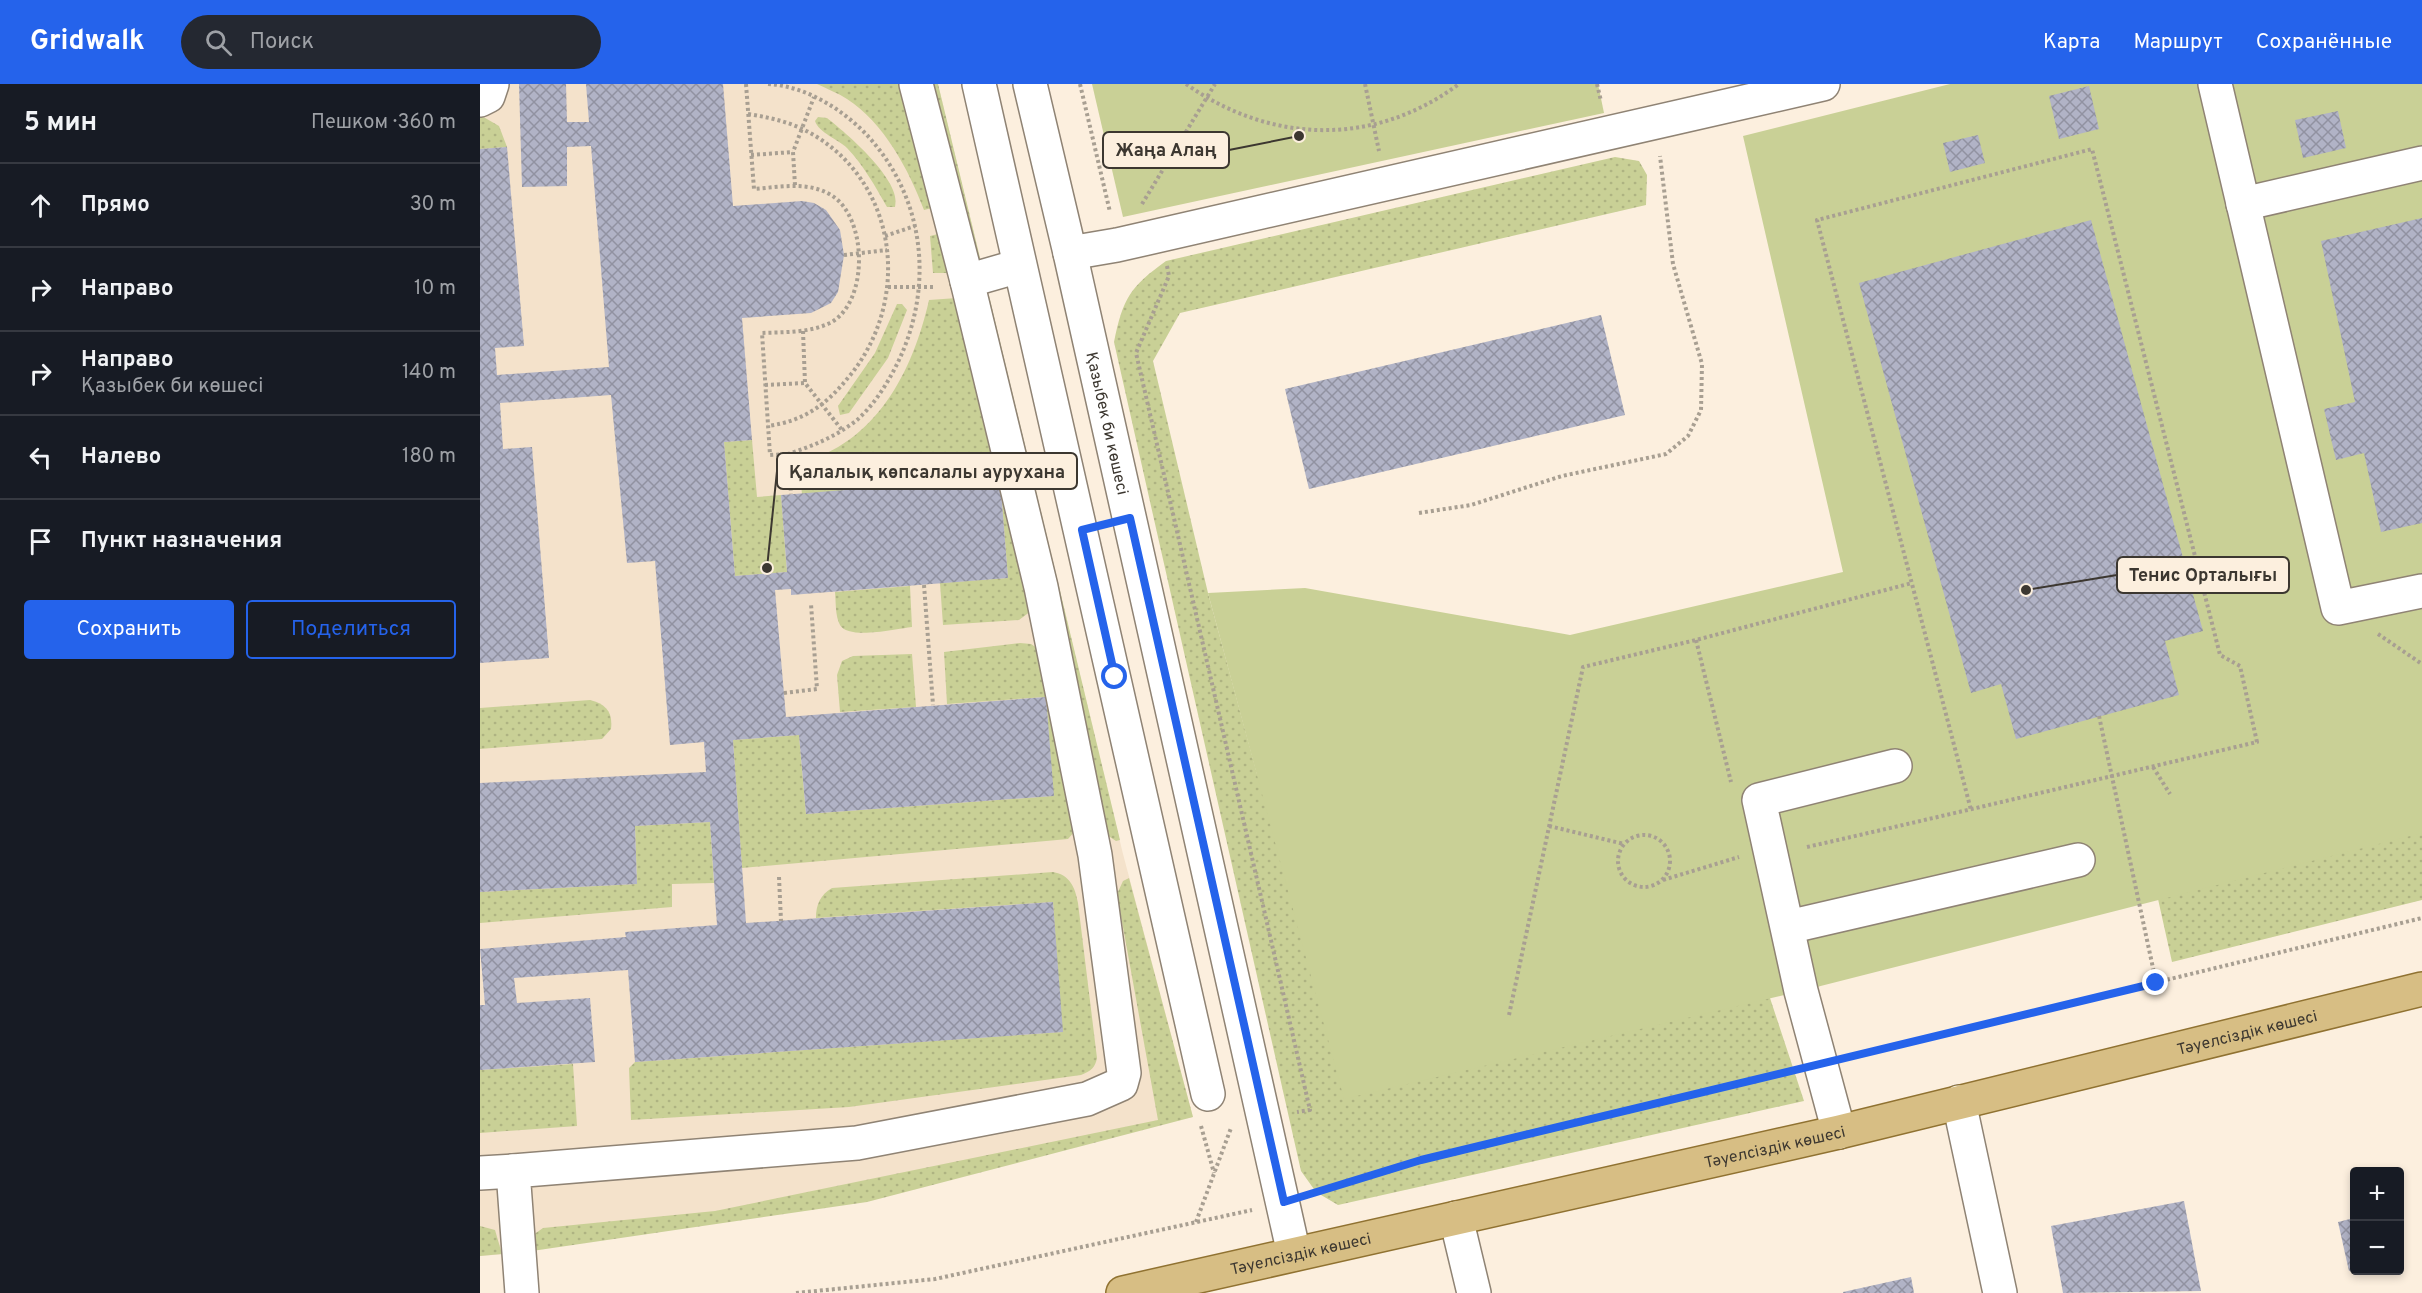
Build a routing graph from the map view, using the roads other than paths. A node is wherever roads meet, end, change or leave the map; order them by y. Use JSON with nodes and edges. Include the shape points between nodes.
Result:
{"nodes":[{"id":1,"x":492,"y":84,"type":"edge"},
{"id":2,"x":916,"y":84,"type":"edge"},
{"id":3,"x":979,"y":84,"type":"edge"},
{"id":4,"x":1030,"y":84,"type":"edge"},
{"id":5,"x":1823,"y":84,"type":"edge"},
{"id":6,"x":2215,"y":84,"type":"edge"},
{"id":7,"x":1769,"y":90,"type":"edge"},
{"id":8,"x":480,"y":99,"type":"edge"},
{"id":9,"x":2422,"y":163,"type":"edge"},
{"id":10,"x":2243,"y":204,"type":"junction"},
{"id":11,"x":1071,"y":253,"type":"junction"},
{"id":12,"x":1019,"y":266,"type":"junction"},
{"id":13,"x":967,"y":281,"type":"junction"},
{"id":14,"x":1130,"y":518,"type":"junction"},
{"id":15,"x":1082,"y":530,"type":"junction"},
{"id":16,"x":2422,"y":591,"type":"edge"},
{"id":17,"x":1895,"y":766,"type":"dead end"},
{"id":18,"x":2078,"y":860,"type":"dead end"},
{"id":19,"x":1788,"y":927,"type":"junction"},
{"id":20,"x":2422,"y":989,"type":"edge"},
{"id":21,"x":1208,"y":1094,"type":"dead end"},
{"id":22,"x":1959,"y":1102,"type":"junction"},
{"id":23,"x":1839,"y":1132,"type":"junction"},
{"id":24,"x":513,"y":1171,"type":"junction"},
{"id":25,"x":480,"y":1173,"type":"edge"},
{"id":26,"x":1456,"y":1218,"type":"junction"},
{"id":27,"x":1294,"y":1254,"type":"junction"},
{"id":28,"x":522,"y":1293,"type":"edge"},
{"id":29,"x":1123,"y":1293,"type":"edge"},
{"id":30,"x":1474,"y":1293,"type":"edge"},
{"id":31,"x":2000,"y":1293,"type":"edge"}],
"edges":[{"from":1,"to":8,"type":"street","via":[[488,96]]},
{"from":2,"to":13,"type":"street"},
{"from":3,"to":12,"type":"street"},
{"from":4,"to":11,"type":"street","name":"Қазыбек би көшесі"},
{"from":5,"to":7,"type":"street"},
{"from":6,"to":10,"type":"street"},
{"from":7,"to":11,"type":"street","via":[[1657,122]]},
{"from":9,"to":10,"type":"street"},
{"from":10,"to":16,"type":"street","via":[[2338,608]]},
{"from":11,"to":14,"type":"street","name":"Қазыбек би көшесі"},
{"from":12,"to":13,"type":"street"},
{"from":12,"to":15,"type":"street"},
{"from":13,"to":24,"type":"street","via":[[1041,588],[1095,855],[1124,1073],[1121,1084],[1087,1099],[857,1143]]},
{"from":14,"to":15,"type":"street"},
{"from":14,"to":27,"type":"street","name":"Қазыбек би көшесі"},
{"from":15,"to":21,"type":"street"},
{"from":17,"to":19,"type":"street","via":[[1759,800]]},
{"from":18,"to":19,"type":"street"},
{"from":19,"to":23,"type":"street"},
{"from":20,"to":22,"type":"main road","name":"Тәуелсіздік көшесі"},
{"from":22,"to":23,"type":"main road","name":"Тәуелсіздік көшесі"},
{"from":22,"to":31,"type":"street"},
{"from":23,"to":26,"type":"main road","name":"Тәуелсіздік көшесі"},
{"from":24,"to":25,"type":"street"},
{"from":24,"to":28,"type":"street"},
{"from":26,"to":27,"type":"main road","name":"Тәуелсіздік көшесі"},
{"from":26,"to":30,"type":"street"},
{"from":27,"to":29,"type":"main road","name":"Тәуелсіздік көшесі"}]}
